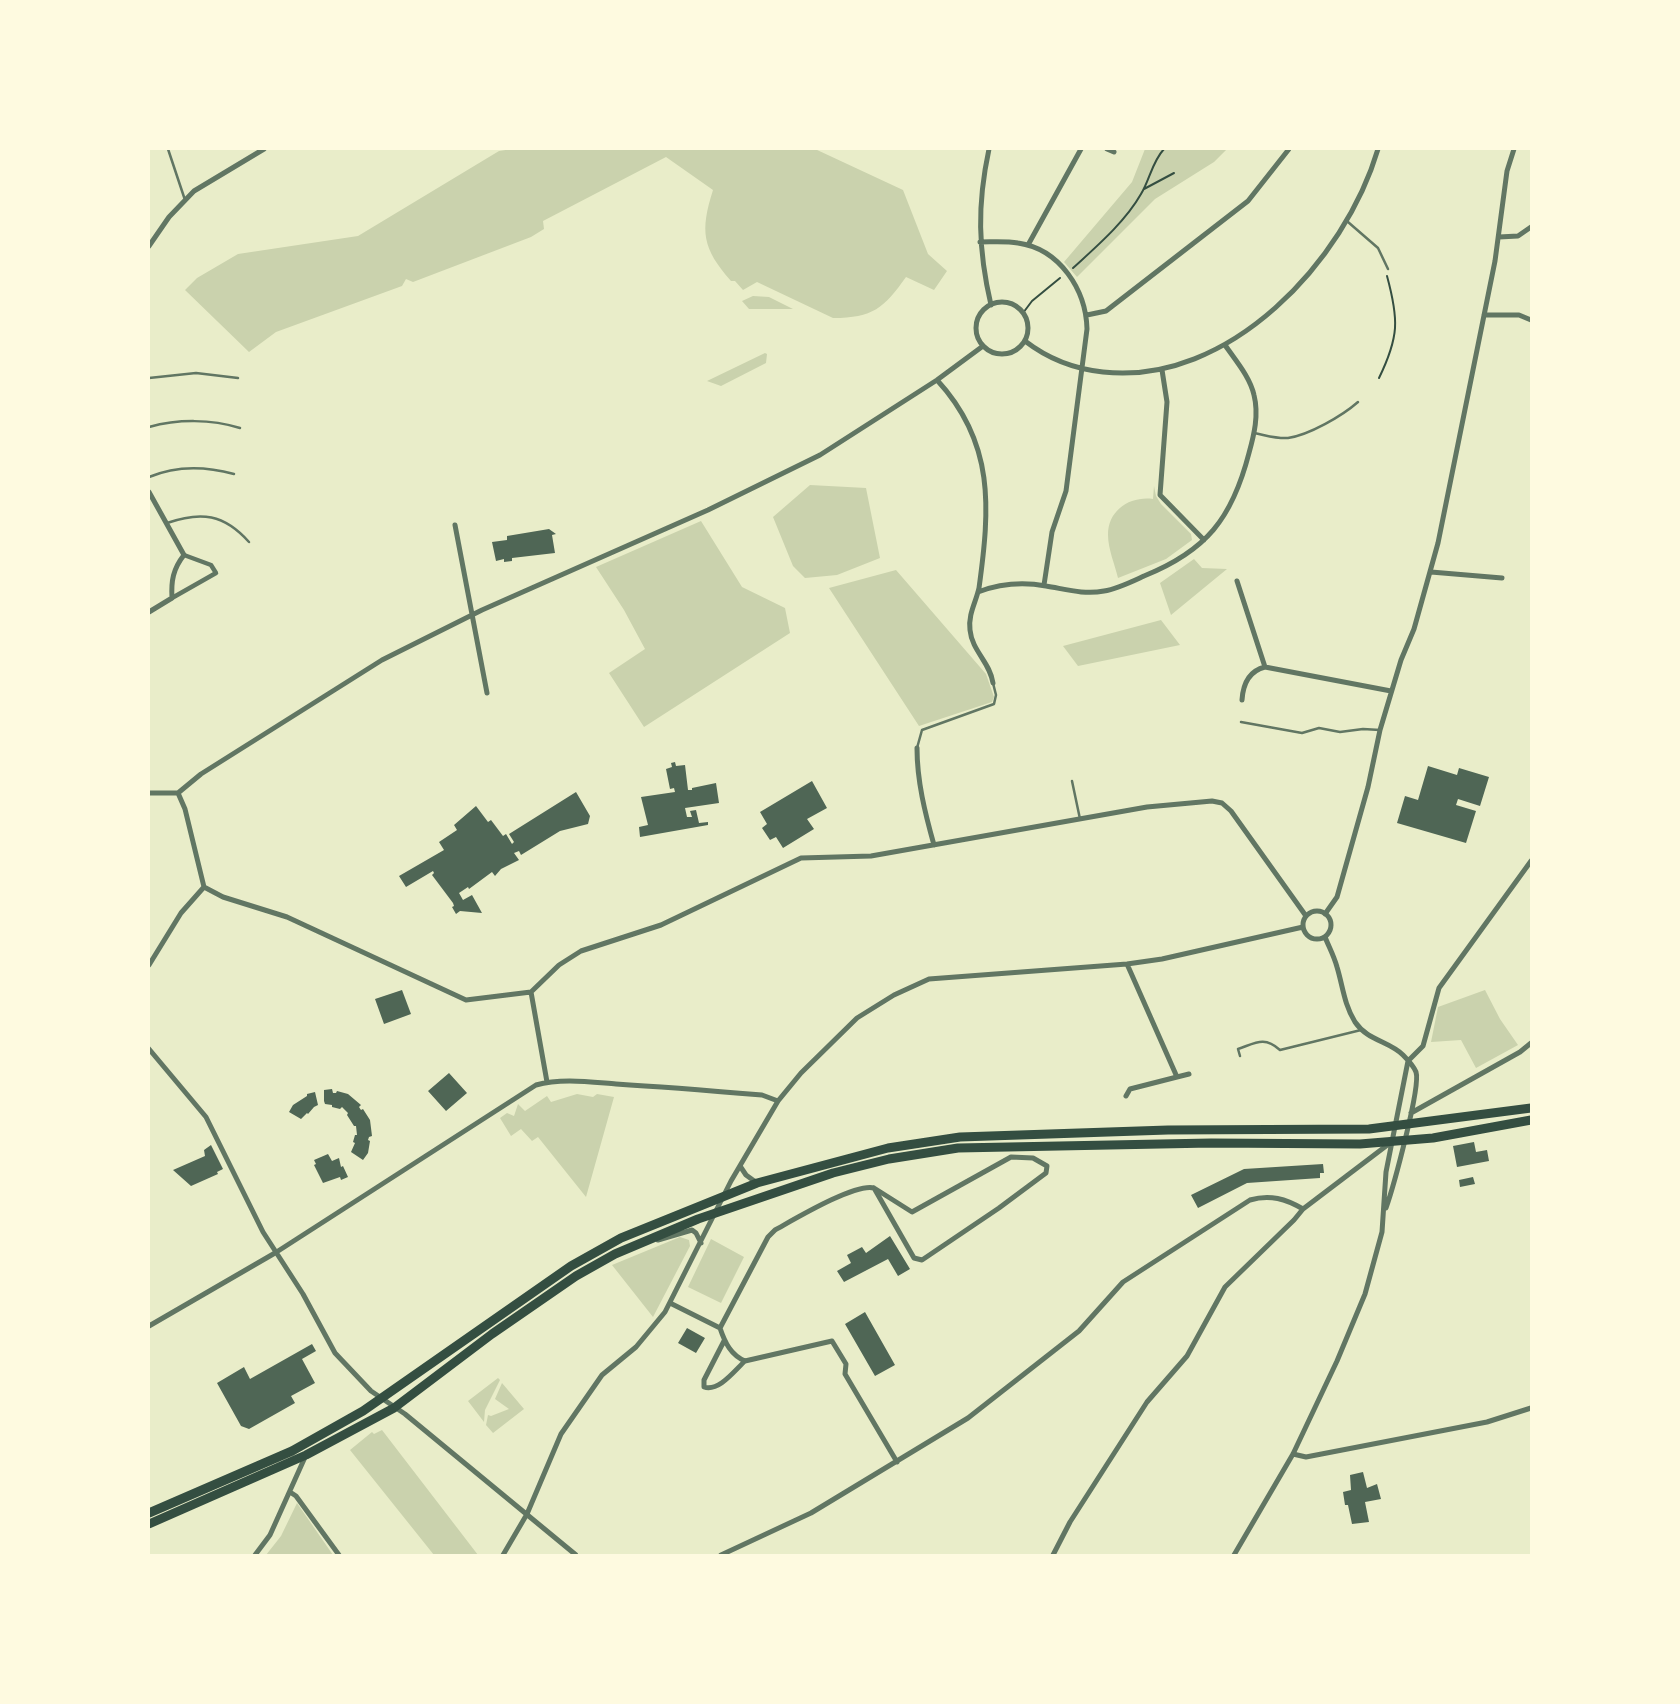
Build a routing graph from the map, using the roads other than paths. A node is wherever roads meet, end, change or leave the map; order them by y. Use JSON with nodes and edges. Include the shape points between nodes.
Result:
{"nodes":[{"id":1,"x":168,"y":149,"type":"edge"},
{"id":2,"x":264,"y":149,"type":"edge"},
{"id":3,"x":989,"y":149,"type":"edge"},
{"id":4,"x":1081,"y":149,"type":"edge"},
{"id":5,"x":1107,"y":149,"type":"edge"},
{"id":6,"x":1289,"y":149,"type":"edge"},
{"id":7,"x":1378,"y":149,"type":"edge"},
{"id":8,"x":1514,"y":149,"type":"edge"},
{"id":9,"x":1114,"y":152,"type":"dead end"},
{"id":10,"x":185,"y":200,"type":"junction"},
{"id":11,"x":1345,"y":220,"type":"junction"},
{"id":12,"x":1531,"y":227,"type":"edge"},
{"id":13,"x":1499,"y":237,"type":"junction"},
{"id":14,"x":980,"y":242,"type":"junction"},
{"id":15,"x":1028,"y":245,"type":"junction"},
{"id":16,"x":149,"y":246,"type":"edge"},
{"id":17,"x":1388,"y":269,"type":"road end"},
{"id":18,"x":992,"y":305,"type":"junction"},
{"id":19,"x":1087,"y":315,"type":"junction"},
{"id":20,"x":1484,"y":315,"type":"junction"},
{"id":21,"x":1531,"y":320,"type":"edge"},
{"id":22,"x":1025,"y":341,"type":"junction"},
{"id":23,"x":1225,"y":345,"type":"junction"},
{"id":24,"x":983,"y":346,"type":"junction"},
{"id":25,"x":1083,"y":370,"type":"junction"},
{"id":26,"x":1162,"y":370,"type":"junction"},
{"id":27,"x":149,"y":378,"type":"edge"},
{"id":28,"x":238,"y":378,"type":"dead end"},
{"id":29,"x":937,"y":380,"type":"junction"},
{"id":30,"x":1358,"y":402,"type":"dead end"},
{"id":31,"x":149,"y":427,"type":"edge"},
{"id":32,"x":240,"y":428,"type":"dead end"},
{"id":33,"x":1254,"y":432,"type":"junction"},
{"id":34,"x":234,"y":474,"type":"dead end"},
{"id":35,"x":149,"y":477,"type":"edge"},
{"id":36,"x":149,"y":492,"type":"edge"},
{"id":37,"x":167,"y":523,"type":"junction"},
{"id":38,"x":455,"y":525,"type":"dead end"},
{"id":39,"x":1204,"y":540,"type":"junction"},
{"id":40,"x":249,"y":542,"type":"dead end"},
{"id":41,"x":184,"y":555,"type":"junction"},
{"id":42,"x":1431,"y":572,"type":"junction"},
{"id":43,"x":1502,"y":578,"type":"dead end"},
{"id":44,"x":1237,"y":581,"type":"dead end"},
{"id":45,"x":1044,"y":585,"type":"junction"},
{"id":46,"x":978,"y":592,"type":"junction"},
{"id":47,"x":172,"y":598,"type":"junction"},
{"id":48,"x":149,"y":612,"type":"edge"},
{"id":49,"x":471,"y":616,"type":"junction"},
{"id":50,"x":1265,"y":667,"type":"junction"},
{"id":51,"x":993,"y":683,"type":"joint"},
{"id":52,"x":1391,"y":691,"type":"junction"},
{"id":53,"x":487,"y":693,"type":"dead end"},
{"id":54,"x":1242,"y":700,"type":"dead end"},
{"id":55,"x":1241,"y":722,"type":"dead end"},
{"id":56,"x":1380,"y":730,"type":"junction"},
{"id":57,"x":917,"y":748,"type":"joint"},
{"id":58,"x":1072,"y":781,"type":"dead end"},
{"id":59,"x":149,"y":793,"type":"edge"},
{"id":60,"x":178,"y":793,"type":"junction"},
{"id":61,"x":1080,"y":818,"type":"junction"},
{"id":62,"x":933,"y":845,"type":"junction"},
{"id":63,"x":1531,"y":862,"type":"edge"},
{"id":64,"x":204,"y":887,"type":"junction"},
{"id":65,"x":1325,"y":914,"type":"junction"},
{"id":66,"x":1306,"y":916,"type":"junction"},
{"id":67,"x":1303,"y":927,"type":"junction"},
{"id":68,"x":1325,"y":937,"type":"junction"},
{"id":69,"x":1126,"y":964,"type":"junction"},
{"id":70,"x":149,"y":965,"type":"edge"},
{"id":71,"x":531,"y":992,"type":"junction"},
{"id":72,"x":1361,"y":1030,"type":"junction"},
{"id":73,"x":1531,"y":1043,"type":"edge"},
{"id":74,"x":149,"y":1049,"type":"edge"},
{"id":75,"x":1240,"y":1056,"type":"dead end"},
{"id":76,"x":1408,"y":1061,"type":"junction"},
{"id":77,"x":1189,"y":1074,"type":"dead end"},
{"id":78,"x":1178,"y":1077,"type":"junction"},
{"id":79,"x":547,"y":1082,"type":"junction"},
{"id":80,"x":1126,"y":1096,"type":"dead end"},
{"id":81,"x":778,"y":1101,"type":"junction"},
{"id":82,"x":1531,"y":1108,"type":"edge"},
{"id":83,"x":1411,"y":1113,"type":"junction"},
{"id":84,"x":1531,"y":1120,"type":"edge"},
{"id":85,"x":1408,"y":1125,"type":"junction"},
{"id":86,"x":1396,"y":1126,"type":"junction"},
{"id":87,"x":1393,"y":1141,"type":"junction"},
{"id":88,"x":1403,"y":1141,"type":"junction"},
{"id":89,"x":740,"y":1166,"type":"junction"},
{"id":90,"x":757,"y":1183,"type":"junction"},
{"id":91,"x":874,"y":1188,"type":"junction"},
{"id":92,"x":724,"y":1194,"type":"junction"},
{"id":93,"x":1303,"y":1209,"type":"junction"},
{"id":94,"x":715,"y":1214,"type":"junction"},
{"id":95,"x":1383,"y":1219,"type":"junction"},
{"id":96,"x":701,"y":1243,"type":"junction"},
{"id":97,"x":275,"y":1253,"type":"junction"},
{"id":98,"x":615,"y":1254,"type":"junction"},
{"id":99,"x":670,"y":1303,"type":"junction"},
{"id":100,"x":149,"y":1326,"type":"edge"},
{"id":101,"x":720,"y":1328,"type":"junction"},
{"id":102,"x":724,"y":1341,"type":"junction"},
{"id":103,"x":746,"y":1361,"type":"junction"},
{"id":104,"x":381,"y":1400,"type":"junction"},
{"id":105,"x":394,"y":1408,"type":"junction"},
{"id":106,"x":1531,"y":1408,"type":"edge"},
{"id":107,"x":1293,"y":1454,"type":"junction"},
{"id":108,"x":306,"y":1455,"type":"junction"},
{"id":109,"x":897,"y":1462,"type":"junction"},
{"id":110,"x":289,"y":1492,"type":"junction"},
{"id":111,"x":149,"y":1513,"type":"edge"},
{"id":112,"x":527,"y":1514,"type":"junction"},
{"id":113,"x":149,"y":1524,"type":"edge"},
{"id":114,"x":255,"y":1555,"type":"edge"},
{"id":115,"x":339,"y":1555,"type":"edge"},
{"id":116,"x":503,"y":1555,"type":"edge"},
{"id":117,"x":576,"y":1555,"type":"edge"},
{"id":118,"x":721,"y":1555,"type":"edge"},
{"id":119,"x":1053,"y":1555,"type":"edge"},
{"id":120,"x":1234,"y":1555,"type":"edge"}],
"edges":[{"from":1,"to":10,"type":"lane"},
{"from":2,"to":10,"type":"street"},
{"from":3,"to":14,"type":"street"},
{"from":4,"to":15,"type":"street"},
{"from":5,"to":9,"type":"street"},
{"from":6,"to":19,"type":"street","via":[[1248,201],[1106,311]]},
{"from":7,"to":11,"type":"street"},
{"from":8,"to":13,"type":"street"},
{"from":10,"to":16,"type":"street"},
{"from":11,"to":17,"type":"lane","via":[[1378,248]]},
{"from":11,"to":23,"type":"street","via":[[1310,271],[1276,308]]},
{"from":12,"to":13,"type":"street","via":[[1518,236]]},
{"from":13,"to":20,"type":"street"},
{"from":14,"to":15,"type":"street"},
{"from":14,"to":18,"type":"street"},
{"from":15,"to":19,"type":"street","via":[[1067,272]]},
{"from":18,"to":22,"type":"street","via":[[1009,303],[1023,313],[1028,327]]},
{"from":18,"to":24,"type":"street","via":[[977,323]]},
{"from":19,"to":25,"type":"street"},
{"from":20,"to":21,"type":"street","via":[[1518,315]]},
{"from":20,"to":42,"type":"street"},
{"from":22,"to":24,"type":"street","via":[[1005,354]]},
{"from":22,"to":25,"type":"street","via":[[1039,352]]},
{"from":23,"to":26,"type":"street"},
{"from":23,"to":33,"type":"street","via":[[1249,380],[1256,411]]},
{"from":24,"to":29,"type":"street"},
{"from":25,"to":26,"type":"street","via":[[1123,374]]},
{"from":25,"to":45,"type":"street","via":[[1066,491],[1052,532]]},
{"from":26,"to":39,"type":"street","via":[[1167,402],[1160,495]]},
{"from":27,"to":28,"type":"lane","via":[[196,373]]},
{"from":29,"to":46,"type":"street","via":[[965,418],[982,459],[986,499]]},
{"from":29,"to":49,"type":"street","via":[[796,467]]},
{"from":30,"to":33,"type":"lane","via":[[1338,418],[1294,436]]},
{"from":31,"to":32,"type":"lane","via":[[186,421]]},
{"from":33,"to":39,"type":"street","via":[[1238,492]]},
{"from":34,"to":35,"type":"lane","via":[[189,467]]},
{"from":36,"to":37,"type":"street"},
{"from":37,"to":40,"type":"lane","via":[[185,516],[208,516],[231,525]]},
{"from":37,"to":41,"type":"street"},
{"from":38,"to":49,"type":"street"},
{"from":39,"to":45,"type":"street","via":[[1177,562],[1105,591],[1086,593]]},
{"from":41,"to":47,"type":"street","via":[[172,576]]},
{"from":41,"to":47,"type":"street","via":[[211,565],[216,573]]},
{"from":42,"to":43,"type":"street"},
{"from":42,"to":52,"type":"street"},
{"from":44,"to":50,"type":"street"},
{"from":45,"to":46,"type":"street","via":[[1014,584]]},
{"from":46,"to":51,"type":"street","via":[[970,629],[974,649],[991,670]]},
{"from":47,"to":48,"type":"street"},
{"from":49,"to":53,"type":"street"},
{"from":49,"to":60,"type":"street","via":[[382,660]]},
{"from":50,"to":52,"type":"street"},
{"from":50,"to":54,"type":"street","via":[[1248,678]]},
{"from":51,"to":57,"type":"lane","via":[[994,704],[922,730]]},
{"from":52,"to":56,"type":"street"},
{"from":55,"to":56,"type":"lane","via":[[1302,733]]},
{"from":56,"to":65,"type":"street","via":[[1341,884]]},
{"from":57,"to":62,"type":"street"},
{"from":58,"to":61,"type":"lane"},
{"from":59,"to":60,"type":"street"},
{"from":60,"to":64,"type":"street"},
{"from":61,"to":62,"type":"street"},
{"from":61,"to":66,"type":"street","via":[[1222,803]]},
{"from":62,"to":71,"type":"street","via":[[871,856],[793,860],[662,925],[581,951]]},
{"from":63,"to":76,"type":"street","via":[[1439,988],[1423,1046]]},
{"from":64,"to":70,"type":"street","via":[[181,913]]},
{"from":64,"to":71,"type":"street","via":[[287,917],[466,1000]]},
{"from":65,"to":66,"type":"street"},
{"from":65,"to":68,"type":"street","via":[[1331,926]]},
{"from":66,"to":67,"type":"street"},
{"from":67,"to":68,"type":"street","via":[[1311,938]]},
{"from":67,"to":69,"type":"street"},
{"from":68,"to":72,"type":"street","via":[[1348,1010]]},
{"from":69,"to":78,"type":"street"},
{"from":69,"to":81,"type":"street","via":[[929,979],[857,1018]]},
{"from":71,"to":79,"type":"street"},
{"from":72,"to":75,"type":"lane","via":[[1280,1050],[1262,1041],[1238,1049]]},
{"from":72,"to":76,"type":"street"},
{"from":73,"to":83,"type":"street"},
{"from":74,"to":97,"type":"street","via":[[206,1117]]},
{"from":76,"to":83,"type":"street","via":[[1416,1073]]},
{"from":76,"to":86,"type":"street"},
{"from":77,"to":78,"type":"street"},
{"from":78,"to":80,"type":"street","via":[[1130,1089]]},
{"from":79,"to":81,"type":"street","via":[[762,1094]]},
{"from":79,"to":97,"type":"street","via":[[528,1089]]},
{"from":81,"to":89,"type":"street"},
{"from":82,"to":85,"type":"main road"},
{"from":83,"to":85,"type":"street"},
{"from":84,"to":88,"type":"main road"},
{"from":85,"to":86,"type":"main road"},
{"from":85,"to":88,"type":"street"},
{"from":86,"to":87,"type":"street"},
{"from":86,"to":90,"type":"main road","via":[[960,1137],[888,1148]]},
{"from":87,"to":88,"type":"main road"},
{"from":87,"to":93,"type":"street"},
{"from":87,"to":94,"type":"main road","via":[[958,1148],[833,1173]]},
{"from":87,"to":95,"type":"street"},
{"from":88,"to":95,"type":"street"},
{"from":89,"to":90,"type":"street"},
{"from":89,"to":92,"type":"street"},
{"from":90,"to":92,"type":"main road"},
{"from":91,"to":91,"type":"street","via":[[914,1258],[922,1260],[1008,1201],[1045,1173],[1047,1166],[1033,1158],[1011,1157],[912,1212]]},
{"from":91,"to":101,"type":"street","via":[[864,1187],[834,1199],[775,1230]]},
{"from":92,"to":94,"type":"street"},
{"from":92,"to":104,"type":"main road","via":[[621,1238],[570,1266]]},
{"from":93,"to":109,"type":"street","via":[[1268,1196],[1250,1200],[1123,1282],[1079,1331],[968,1418]]},
{"from":93,"to":119,"type":"street","via":[[1226,1287],[1186,1356],[1147,1402]]},
{"from":94,"to":96,"type":"street"},
{"from":94,"to":98,"type":"main road"},
{"from":95,"to":107,"type":"street","via":[[1365,1294]]},
{"from":96,"to":98,"type":"street","via":[[696,1233],[687,1230]]},
{"from":96,"to":99,"type":"street"},
{"from":97,"to":100,"type":"street"},
{"from":97,"to":104,"type":"street","via":[[335,1353]]},
{"from":98,"to":105,"type":"main road","via":[[492,1334]]},
{"from":99,"to":101,"type":"street"},
{"from":99,"to":112,"type":"street","via":[[636,1348],[591,1388],[561,1434]]},
{"from":101,"to":102,"type":"street"},
{"from":102,"to":103,"type":"street"},
{"from":102,"to":103,"type":"street","via":[[704,1387],[716,1387]]},
{"from":103,"to":109,"type":"street","via":[[832,1341],[846,1364],[845,1374]]},
{"from":104,"to":105,"type":"street"},
{"from":104,"to":111,"type":"main road","via":[[292,1451]]},
{"from":105,"to":108,"type":"main road"},
{"from":105,"to":112,"type":"street"},
{"from":106,"to":107,"type":"street","via":[[1487,1422],[1317,1455]]},
{"from":107,"to":120,"type":"street"},
{"from":108,"to":110,"type":"street"},
{"from":108,"to":113,"type":"main road"},
{"from":109,"to":118,"type":"street","via":[[811,1513]]},
{"from":110,"to":114,"type":"street","via":[[270,1535]]},
{"from":110,"to":115,"type":"street"},
{"from":112,"to":116,"type":"street"},
{"from":112,"to":117,"type":"street"}]}
